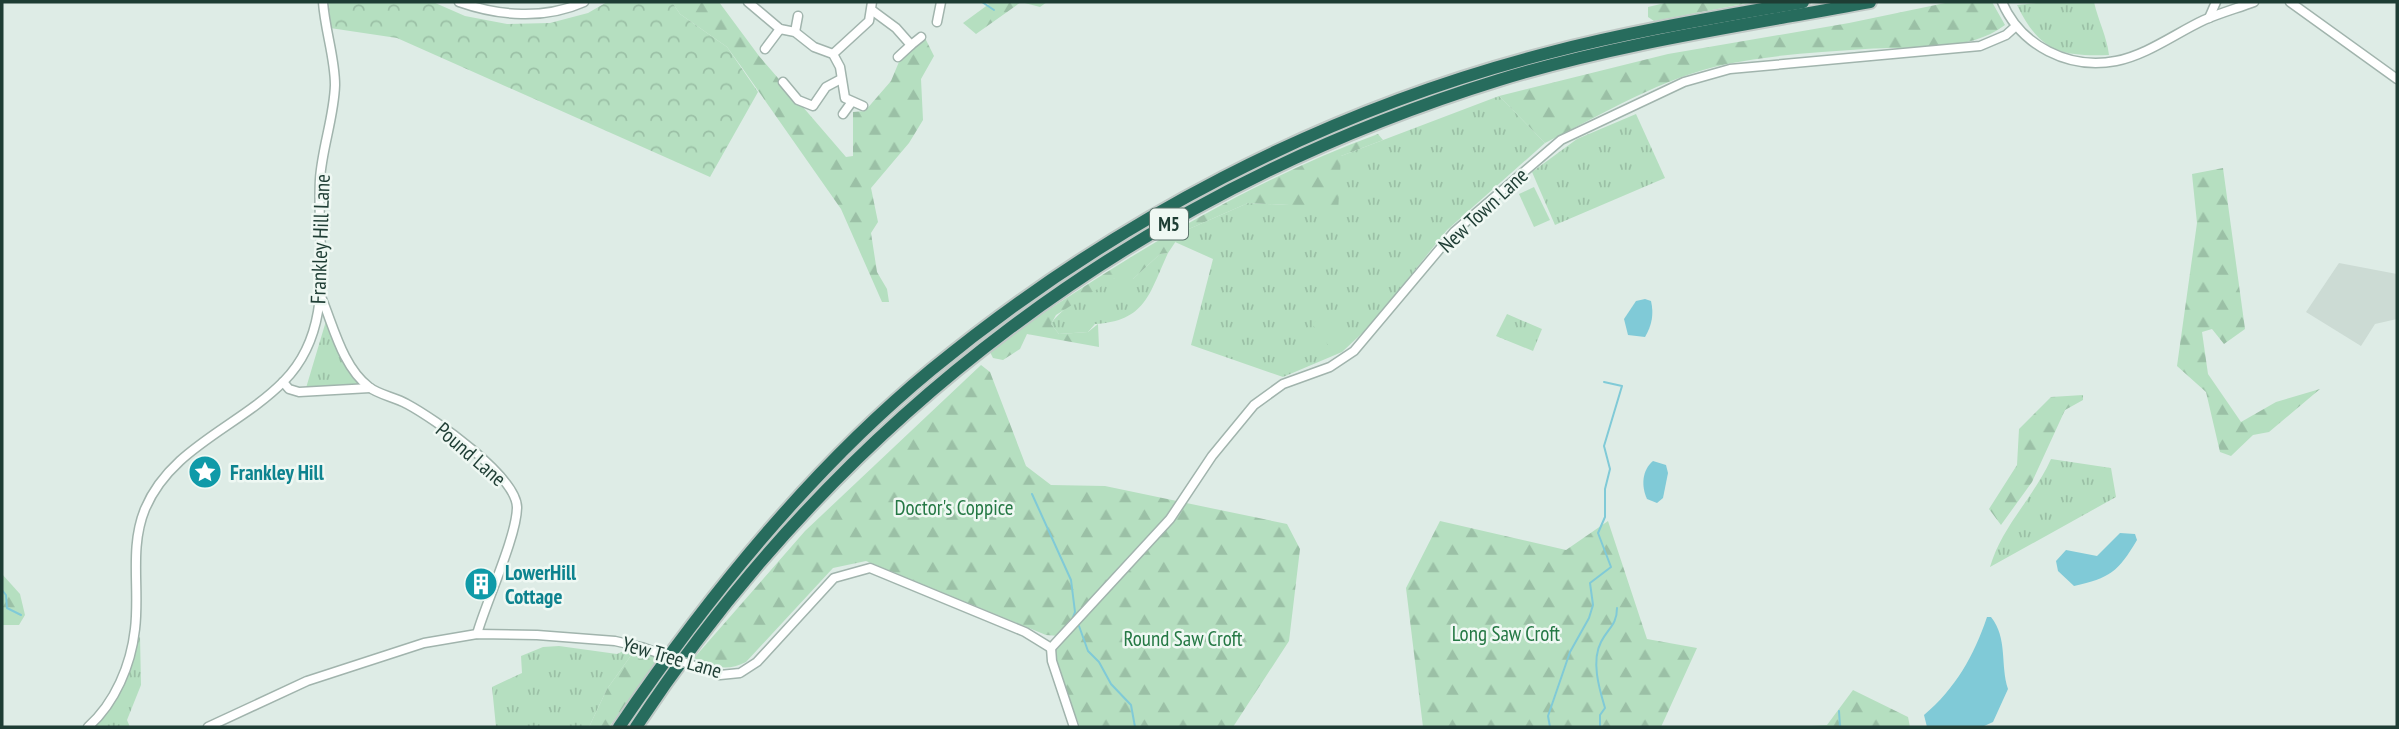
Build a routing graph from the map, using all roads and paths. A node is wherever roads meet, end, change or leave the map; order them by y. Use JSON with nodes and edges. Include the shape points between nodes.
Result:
{"nodes":[{"id":1,"x":323,"y":2,"type":"edge"},
{"id":2,"x":458,"y":2,"type":"edge"},
{"id":3,"x":583,"y":2,"type":"edge"},
{"id":4,"x":748,"y":2,"type":"edge"},
{"id":5,"x":941,"y":2,"type":"edge"},
{"id":6,"x":1803,"y":2,"type":"edge"},
{"id":7,"x":1870,"y":2,"type":"edge"},
{"id":8,"x":2002,"y":2,"type":"edge"},
{"id":9,"x":2216,"y":2,"type":"edge"},
{"id":10,"x":2255,"y":2,"type":"edge"},
{"id":11,"x":2290,"y":2,"type":"edge"},
{"id":12,"x":872,"y":7,"type":"edge"},
{"id":13,"x":798,"y":16,"type":"dead end"},
{"id":14,"x":2209,"y":18,"type":"junction"},
{"id":15,"x":937,"y":22,"type":"dead end"},
{"id":16,"x":2016,"y":26,"type":"junction"},
{"id":17,"x":780,"y":29,"type":"junction"},
{"id":18,"x":795,"y":32,"type":"junction"},
{"id":19,"x":921,"y":37,"type":"dead end"},
{"id":20,"x":911,"y":45,"type":"junction"},
{"id":21,"x":765,"y":49,"type":"dead end"},
{"id":22,"x":833,"y":54,"type":"junction"},
{"id":23,"x":898,"y":57,"type":"dead end"},
{"id":24,"x":842,"y":79,"type":"junction"},
{"id":25,"x":2397,"y":79,"type":"edge"},
{"id":26,"x":783,"y":82,"type":"dead end"},
{"id":27,"x":851,"y":103,"type":"junction"},
{"id":28,"x":863,"y":106,"type":"dead end"},
{"id":29,"x":843,"y":114,"type":"dead end"},
{"id":30,"x":322,"y":298,"type":"junction"},
{"id":31,"x":283,"y":382,"type":"junction"},
{"id":32,"x":370,"y":388,"type":"junction"},
{"id":33,"x":477,"y":634,"type":"junction"},
{"id":34,"x":1051,"y":648,"type":"junction"},
{"id":35,"x":88,"y":727,"type":"edge"},
{"id":36,"x":208,"y":727,"type":"edge"},
{"id":37,"x":620,"y":727,"type":"edge"},
{"id":38,"x":636,"y":727,"type":"edge"},
{"id":39,"x":1074,"y":727,"type":"edge"}],
"edges":[{"from":1,"to":30,"type":"street","name":"Frankley Hill Lane","via":[[335,83],[320,180]]},
{"from":2,"to":3,"type":"street","via":[[515,14],[550,13]]},
{"from":4,"to":17,"type":"street"},
{"from":5,"to":15,"type":"street"},
{"from":6,"to":37,"type":"highway","number":"M5","via":[[1558,50],[1421,92],[1253,162],[1112,241],[1032,293],[930,371],[845,451],[727,580]]},
{"from":7,"to":38,"type":"highway","number":"M5","via":[[1565,62],[1500,80],[1357,131],[1213,198],[1133,245],[1032,309],[889,428],[743,581]]},
{"from":8,"to":16,"type":"street"},
{"from":9,"to":14,"type":"street"},
{"from":10,"to":14,"type":"street"},
{"from":11,"to":25,"type":"street"},
{"from":12,"to":20,"type":"street"},
{"from":12,"to":22,"type":"street","via":[[869,21]]},
{"from":13,"to":18,"type":"street"},
{"from":14,"to":16,"type":"street","via":[[2146,51],[2094,63],[2040,48]]},
{"from":16,"to":34,"type":"street","name":"New Town Lane","via":[[1980,46],[1730,69],[1684,82],[1561,140],[1454,232],[1354,351],[1330,367],[1283,384],[1254,405],[1212,456],[1170,519]]},
{"from":17,"to":18,"type":"street"},
{"from":17,"to":21,"type":"street"},
{"from":18,"to":22,"type":"street"},
{"from":19,"to":20,"type":"street"},
{"from":20,"to":23,"type":"street"},
{"from":22,"to":24,"type":"street"},
{"from":24,"to":26,"type":"street","via":[[825,87],[813,106],[799,100]]},
{"from":24,"to":27,"type":"street","via":[[845,98]]},
{"from":27,"to":28,"type":"street"},
{"from":27,"to":29,"type":"street"},
{"from":30,"to":31,"type":"street","name":"Frankley Hill Lane","via":[[307,346]]},
{"from":30,"to":32,"type":"street","name":"Pound Lane","via":[[346,359]]},
{"from":31,"to":32,"type":"street","name":"Pound Lane","via":[[299,392]]},
{"from":31,"to":35,"type":"street","name":"Frankley Hill Lane","via":[[179,460],[145,509],[137,538],[136,629],[128,665]]},
{"from":32,"to":33,"type":"street","name":"Pound Lane","via":[[411,406],[446,430],[494,471],[516,498],[515,523]]},
{"from":33,"to":34,"type":"street","name":"Yew Tree Lane","bridge":true,"via":[[569,636],[641,647],[720,675],[740,673],[757,662],[834,579],[870,568],[1033,635]]},
{"from":33,"to":36,"type":"street","name":"Yew Tree Lane","via":[[424,643],[325,674]]},
{"from":34,"to":39,"type":"street"}]}
